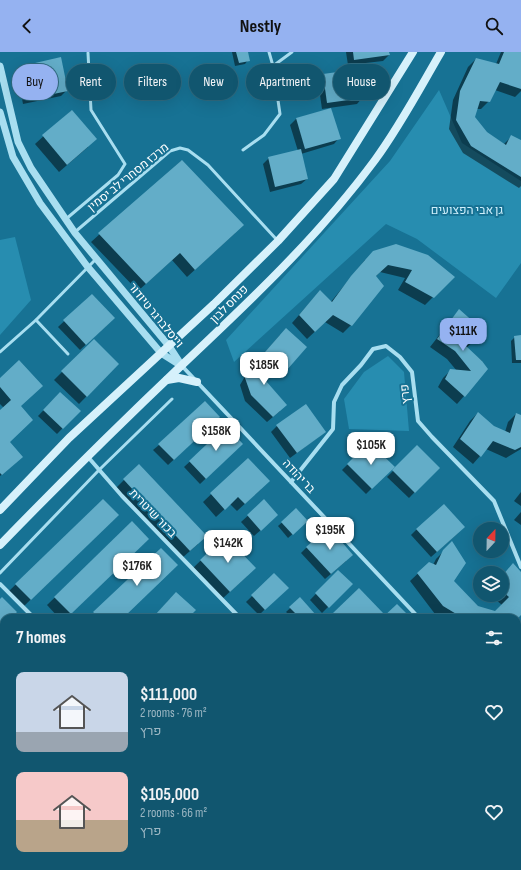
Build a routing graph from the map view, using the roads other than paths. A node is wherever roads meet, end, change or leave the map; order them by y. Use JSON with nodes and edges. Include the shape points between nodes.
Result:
{"nodes":[{"id":1,"x":270,"y":52,"type":"edge"},
{"id":2,"x":292,"y":52,"type":"edge"},
{"id":3,"x":412,"y":52,"type":"edge"},
{"id":4,"x":441,"y":52,"type":"edge"},
{"id":5,"x":88,"y":53,"type":"dead end"},
{"id":6,"x":273,"y":64,"type":"edge"},
{"id":7,"x":277,"y":64,"type":"edge"},
{"id":8,"x":0,"y":66,"type":"edge"},
{"id":9,"x":278,"y":100,"type":"edge"},
{"id":10,"x":0,"y":112,"type":"edge"},
{"id":11,"x":244,"y":150,"type":"dead end"},
{"id":12,"x":66,"y":219,"type":"junction"},
{"id":13,"x":75,"y":233,"type":"junction"},
{"id":14,"x":278,"y":241,"type":"junction"},
{"id":15,"x":96,"y":259,"type":"junction"},
{"id":16,"x":87,"y":266,"type":"junction"},
{"id":17,"x":36,"y":320,"type":"junction"},
{"id":18,"x":169,"y":346,"type":"junction"},
{"id":19,"x":0,"y":352,"type":"edge"},
{"id":20,"x":160,"y":353,"type":"junction"},
{"id":21,"x":68,"y":354,"type":"dead end"},
{"id":22,"x":182,"y":366,"type":"junction"},
{"id":23,"x":167,"y":380,"type":"junction"},
{"id":24,"x":197,"y":382,"type":"junction"},
{"id":25,"x":172,"y":399,"type":"dead end"},
{"id":26,"x":87,"y":455,"type":"junction"},
{"id":27,"x":99,"y":470,"type":"junction"},
{"id":28,"x":291,"y":482,"type":"junction"},
{"id":29,"x":0,"y":510,"type":"edge"},
{"id":30,"x":0,"y":545,"type":"edge"},
{"id":31,"x":521,"y":567,"type":"edge"},
{"id":32,"x":0,"y":573,"type":"edge"},
{"id":33,"x":0,"y":584,"type":"edge"},
{"id":34,"x":30,"y":614,"type":"edge"},
{"id":35,"x":236,"y":614,"type":"edge"},
{"id":36,"x":415,"y":614,"type":"edge"}],
"edges":[{"from":1,"to":6,"type":"lane"},
{"from":2,"to":7,"type":"lane"},
{"from":3,"to":14,"type":"main road","name":"פנחס לבון","via":[[334,179]]},
{"from":4,"to":22,"type":"main road","name":"פנחס לבון","via":[[375,159],[340,204],[233,318]]},
{"from":5,"to":12,"type":"lane","via":[[91,110],[125,164],[118,175]]},
{"from":8,"to":12,"type":"street","name":"וייסלברגר טיודור","via":[[18,142],[31,168]]},
{"from":9,"to":11,"type":"lane","via":[[280,114],[264,135]]},
{"from":10,"to":16,"type":"street","name":"וייסלברגר טיודור","via":[[13,157],[40,203]]},
{"from":12,"to":13,"type":"street","name":"וייסלברגר טיודור"},
{"from":13,"to":14,"type":"lane","name":"מרכז מסחרי לב יסמין","via":[[170,151],[180,148],[188,150],[208,165]]},
{"from":13,"to":15,"type":"street","name":"וייסלברגר טיודור"},
{"from":14,"to":18,"type":"main road","name":"פנחס לבון"},
{"from":15,"to":16,"type":"lane"},
{"from":15,"to":18,"type":"street","name":"וייסלברגר טיודור"},
{"from":16,"to":17,"type":"lane"},
{"from":16,"to":20,"type":"street","name":"וייסלברגר טיודור"},
{"from":17,"to":19,"type":"lane"},
{"from":17,"to":21,"type":"lane"},
{"from":18,"to":20,"type":"main road","name":"פנחס לבון"},
{"from":18,"to":22,"type":"street","name":"וייסלברגר טיודור"},
{"from":20,"to":22,"type":"street","name":"וייסלברגר טיודור"},
{"from":20,"to":29,"type":"main road","name":"פנחס לבון","via":[[69,438]]},
{"from":22,"to":23,"type":"main road","name":"פנחס לבון"},
{"from":22,"to":24,"type":"street","name":"בר יהודה"},
{"from":23,"to":24,"type":"main road","via":[[179,378]]},
{"from":23,"to":26,"type":"main road","name":"פנחס לבון"},
{"from":24,"to":28,"type":"street","name":"בר יהודה"},
{"from":25,"to":27,"type":"lane"},
{"from":26,"to":27,"type":"street","name":"בכור שיטרית"},
{"from":26,"to":30,"type":"main road","name":"פנחס לבון"},
{"from":27,"to":32,"type":"lane"},
{"from":27,"to":35,"type":"street","name":"בכור שיטרית"},
{"from":28,"to":31,"type":"street","name":"פרץ","via":[[333,429],[334,402],[342,385],[373,349],[386,346],[400,357],[412,372],[418,421],[494,501]]},
{"from":28,"to":36,"type":"street","name":"בר יהודה"},
{"from":33,"to":34,"type":"street"}]}
